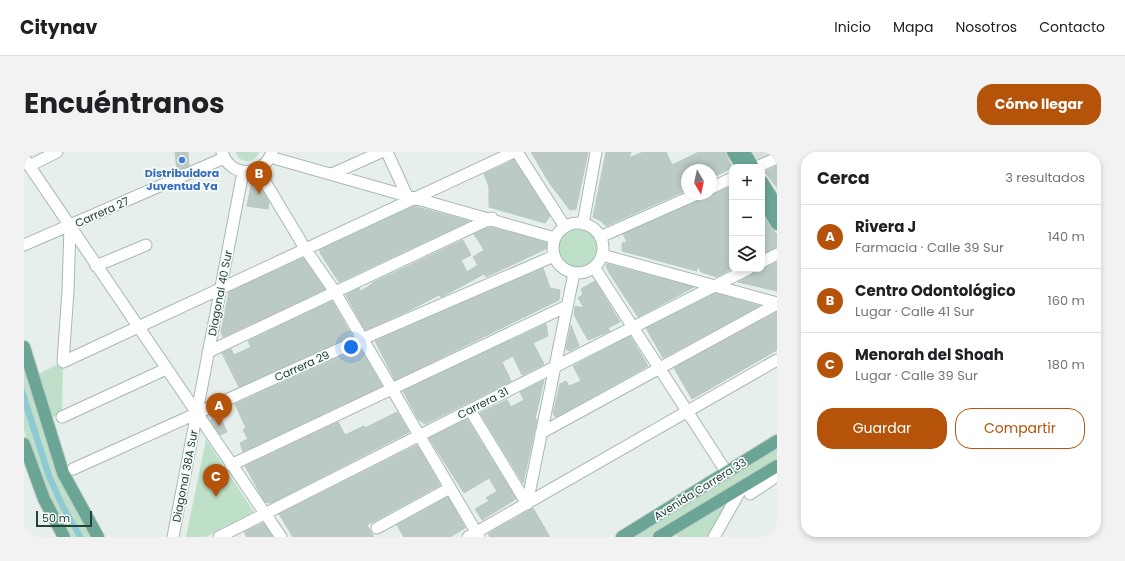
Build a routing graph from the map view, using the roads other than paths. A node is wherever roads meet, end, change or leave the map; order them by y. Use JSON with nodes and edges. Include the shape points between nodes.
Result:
{"nodes":[{"id":1,"x":57,"y":152,"type":"edge"},
{"id":2,"x":381,"y":152,"type":"edge"},
{"id":3,"x":387,"y":152,"type":"edge"},
{"id":4,"x":516,"y":152,"type":"edge"},
{"id":5,"x":596,"y":152,"type":"edge"},
{"id":6,"x":733,"y":152,"type":"edge"},
{"id":7,"x":744,"y":152,"type":"edge"},
{"id":8,"x":271,"y":154,"type":"edge"},
{"id":9,"x":223,"y":155,"type":"edge"},
{"id":10,"x":777,"y":158,"type":"edge"},
{"id":11,"x":27,"y":162,"type":"edge"},
{"id":12,"x":740,"y":164,"type":"edge"},
{"id":13,"x":751,"y":164,"type":"edge"},
{"id":14,"x":764,"y":164,"type":"edge"},
{"id":15,"x":258,"y":170,"type":"junction"},
{"id":16,"x":244,"y":172,"type":"junction"},
{"id":17,"x":332,"y":174,"type":"junction"},
{"id":18,"x":729,"y":179,"type":"edge"},
{"id":19,"x":717,"y":185,"type":"edge"},
{"id":20,"x":765,"y":187,"type":"edge"},
{"id":21,"x":412,"y":197,"type":"junction"},
{"id":22,"x":683,"y":200,"type":"edge"},
{"id":23,"x":763,"y":200,"type":"edge"},
{"id":24,"x":777,"y":206,"type":"edge"},
{"id":25,"x":492,"y":218,"type":"junction"},
{"id":26,"x":583,"y":224,"type":"junction"},
{"id":27,"x":777,"y":224,"type":"edge"},
{"id":28,"x":70,"y":226,"type":"junction"},
{"id":29,"x":565,"y":227,"type":"junction"},
{"id":30,"x":600,"y":237,"type":"junction"},
{"id":31,"x":555,"y":238,"type":"junction"},
{"id":32,"x":24,"y":245,"type":"edge"},
{"id":33,"x":146,"y":245,"type":"dead end"},
{"id":34,"x":306,"y":250,"type":"junction"},
{"id":35,"x":777,"y":254,"type":"edge"},
{"id":36,"x":602,"y":255,"type":"junction"},
{"id":37,"x":554,"y":256,"type":"junction"},
{"id":38,"x":765,"y":260,"type":"edge"},
{"id":39,"x":96,"y":266,"type":"junction"},
{"id":40,"x":594,"y":267,"type":"junction"},
{"id":41,"x":742,"y":272,"type":"edge"},
{"id":42,"x":574,"y":273,"type":"junction"},
{"id":43,"x":714,"y":286,"type":"junction"},
{"id":44,"x":221,"y":289,"type":"junction"},
{"id":45,"x":335,"y":292,"type":"junction"},
{"id":46,"x":777,"y":303,"type":"edge"},
{"id":47,"x":567,"y":306,"type":"junction"},
{"id":48,"x":138,"y":327,"type":"junction"},
{"id":49,"x":632,"y":327,"type":"junction"},
{"id":50,"x":362,"y":339,"type":"junction"},
{"id":51,"x":24,"y":347,"type":"edge"},
{"id":52,"x":208,"y":352,"type":"junction"},
{"id":53,"x":777,"y":360,"type":"edge"},
{"id":54,"x":555,"y":367,"type":"junction"},
{"id":55,"x":659,"y":368,"type":"junction"},
{"id":56,"x":166,"y":369,"type":"junction"},
{"id":57,"x":390,"y":388,"type":"junction"},
{"id":58,"x":470,"y":410,"type":"junction"},
{"id":59,"x":688,"y":412,"type":"junction"},
{"id":60,"x":197,"y":414,"type":"junction"},
{"id":61,"x":62,"y":417,"type":"dead end"},
{"id":62,"x":541,"y":433,"type":"junction"},
{"id":63,"x":418,"y":436,"type":"junction"},
{"id":64,"x":777,"y":441,"type":"edge"},
{"id":65,"x":24,"y":448,"type":"edge"},
{"id":66,"x":231,"y":465,"type":"junction"},
{"id":67,"x":777,"y":466,"type":"edge"},
{"id":68,"x":73,"y":469,"type":"dead end"},
{"id":69,"x":726,"y":473,"type":"junction"},
{"id":70,"x":777,"y":476,"type":"edge"},
{"id":71,"x":450,"y":488,"type":"junction"},
{"id":72,"x":747,"y":490,"type":"junction"},
{"id":73,"x":527,"y":504,"type":"junction"},
{"id":74,"x":264,"y":514,"type":"junction"},
{"id":75,"x":377,"y":528,"type":"dead end"},
{"id":76,"x":475,"y":535,"type":"edge"},
{"id":77,"x":664,"y":536,"type":"edge"},
{"id":78,"x":64,"y":537,"type":"edge"},
{"id":79,"x":98,"y":537,"type":"edge"},
{"id":80,"x":173,"y":537,"type":"edge"},
{"id":81,"x":219,"y":537,"type":"edge"},
{"id":82,"x":281,"y":537,"type":"edge"},
{"id":83,"x":622,"y":537,"type":"edge"},
{"id":84,"x":714,"y":537,"type":"edge"}],
"edges":[{"from":1,"to":11,"type":"street"},
{"from":2,"to":17,"type":"street"},
{"from":3,"to":21,"type":"street"},
{"from":4,"to":21,"type":"street"},
{"from":4,"to":29,"type":"street"},
{"from":5,"to":26,"type":"street"},
{"from":6,"to":12,"type":"main road"},
{"from":7,"to":13,"type":"main road"},
{"from":8,"to":15,"type":"street"},
{"from":8,"to":17,"type":"street"},
{"from":9,"to":16,"type":"street","via":[[235,170]]},
{"from":9,"to":28,"type":"street","name":"Carrera 27"},
{"from":10,"to":14,"type":"street"},
{"from":11,"to":28,"type":"street"},
{"from":15,"to":16,"type":"street"},
{"from":15,"to":34,"type":"street"},
{"from":16,"to":44,"type":"street","name":"Diagonal 40 Sur"},
{"from":17,"to":21,"type":"street"},
{"from":18,"to":19,"type":"street"},
{"from":20,"to":24,"type":"main road"},
{"from":21,"to":25,"type":"street"},
{"from":21,"to":34,"type":"street"},
{"from":22,"to":30,"type":"street"},
{"from":23,"to":27,"type":"main road"},
{"from":25,"to":31,"type":"street"},
{"from":25,"to":45,"type":"street"},
{"from":26,"to":29,"type":"street"},
{"from":26,"to":30,"type":"street","via":[[596,231]]},
{"from":28,"to":32,"type":"street","name":"Carrera 27"},
{"from":28,"to":39,"type":"street"},
{"from":28,"to":48,"type":"street","via":[[63,362]]},
{"from":29,"to":31,"type":"street"},
{"from":30,"to":36,"type":"street"},
{"from":31,"to":37,"type":"street"},
{"from":33,"to":39,"type":"street"},
{"from":34,"to":44,"type":"street"},
{"from":34,"to":45,"type":"street"},
{"from":35,"to":38,"type":"street"},
{"from":36,"to":40,"type":"street"},
{"from":36,"to":43,"type":"street"},
{"from":37,"to":42,"type":"street","via":[[562,267]]},
{"from":37,"to":50,"type":"street","name":"Carrera 29"},
{"from":39,"to":48,"type":"street"},
{"from":40,"to":42,"type":"street","via":[[581,273]]},
{"from":40,"to":49,"type":"street"},
{"from":41,"to":43,"type":"street","name":"Carrera 31"},
{"from":42,"to":47,"type":"street"},
{"from":43,"to":46,"type":"street"},
{"from":43,"to":49,"type":"street","name":"Carrera 31"},
{"from":44,"to":48,"type":"street"},
{"from":44,"to":52,"type":"street","name":"Diagonal 40 Sur"},
{"from":45,"to":50,"type":"street"},
{"from":45,"to":52,"type":"street"},
{"from":46,"to":55,"type":"street"},
{"from":47,"to":54,"type":"street"},
{"from":47,"to":57,"type":"street"},
{"from":48,"to":56,"type":"street"},
{"from":49,"to":54,"type":"street","name":"Carrera 31"},
{"from":49,"to":55,"type":"street"},
{"from":50,"to":57,"type":"street"},
{"from":50,"to":60,"type":"street","name":"Carrera 29"},
{"from":51,"to":79,"type":"main road","via":[[63,473]]},
{"from":52,"to":60,"type":"street","name":"Diagonal 40 Sur"},
{"from":53,"to":59,"type":"street"},
{"from":54,"to":58,"type":"street","name":"Carrera 31"},
{"from":54,"to":62,"type":"street"},
{"from":55,"to":59,"type":"street"},
{"from":55,"to":62,"type":"street"},
{"from":56,"to":60,"type":"street"},
{"from":56,"to":61,"type":"street"},
{"from":57,"to":63,"type":"street"},
{"from":57,"to":66,"type":"street"},
{"from":58,"to":63,"type":"street","name":"Carrera 31"},
{"from":58,"to":73,"type":"street"},
{"from":59,"to":69,"type":"street"},
{"from":59,"to":73,"type":"street"},
{"from":60,"to":66,"type":"street"},
{"from":60,"to":68,"type":"street","name":"Carrera 29"},
{"from":60,"to":80,"type":"street","name":"Diagonal 38A Sur"},
{"from":62,"to":73,"type":"street"},
{"from":63,"to":71,"type":"street"},
{"from":63,"to":74,"type":"street","name":"Carrera 31"},
{"from":64,"to":69,"type":"main road","name":"Avenida Carrera 33"},
{"from":65,"to":78,"type":"main road","via":[[44,499]]},
{"from":66,"to":74,"type":"street"},
{"from":67,"to":72,"type":"main road","name":"Avenida Carrera 33"},
{"from":69,"to":83,"type":"main road","name":"Avenida Carrera 33"},
{"from":70,"to":72,"type":"street"},
{"from":71,"to":75,"type":"street"},
{"from":71,"to":76,"type":"street"},
{"from":72,"to":77,"type":"main road","name":"Avenida Carrera 33"},
{"from":72,"to":84,"type":"street"},
{"from":73,"to":76,"type":"street"},
{"from":74,"to":81,"type":"street","name":"Carrera 31"},
{"from":74,"to":82,"type":"street"}]}
